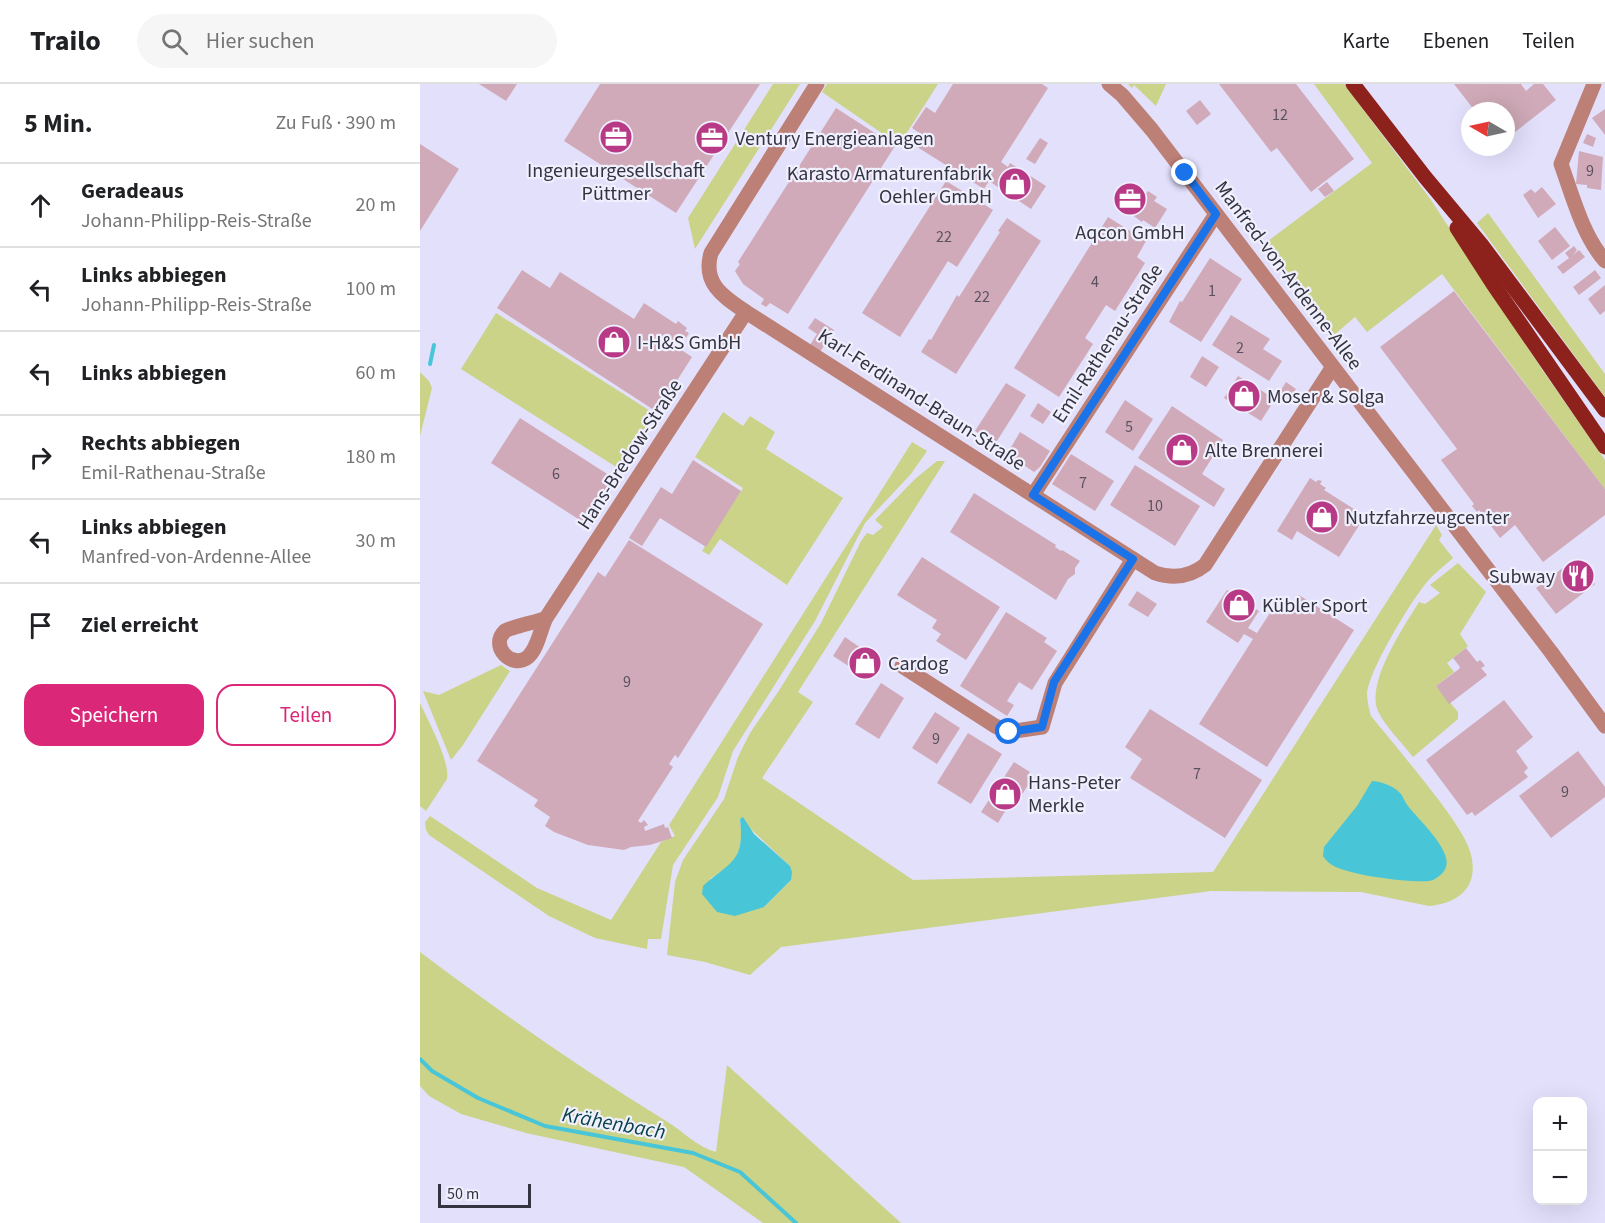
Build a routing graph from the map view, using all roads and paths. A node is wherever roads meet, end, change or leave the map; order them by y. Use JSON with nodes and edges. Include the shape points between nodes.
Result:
{"nodes":[{"id":1,"x":817,"y":84,"type":"edge"},
{"id":2,"x":1109,"y":84,"type":"edge"},
{"id":3,"x":1353,"y":84,"type":"edge"},
{"id":4,"x":1594,"y":84,"type":"edge"},
{"id":5,"x":1425,"y":177,"type":"junction"},
{"id":6,"x":1216,"y":214,"type":"junction"},
{"id":7,"x":1605,"y":261,"type":"edge"},
{"id":8,"x":746,"y":312,"type":"junction"},
{"id":9,"x":1332,"y":368,"type":"junction"},
{"id":10,"x":1605,"y":410,"type":"edge"},
{"id":11,"x":1605,"y":447,"type":"edge"},
{"id":12,"x":1033,"y":495,"type":"junction"},
{"id":13,"x":1133,"y":559,"type":"junction"},
{"id":14,"x":546,"y":618,"type":"dead end"},
{"id":15,"x":902,"y":666,"type":"dead end"},
{"id":16,"x":1605,"y":726,"type":"edge"}],
"edges":[{"from":1,"to":8,"type":"street","name":"Karl-Ferdinand-Braun-Straße","via":[[711,253],[708,272],[714,285]]},
{"from":2,"to":6,"type":"street","name":"Manfred-von-Ardenne-Allee","via":[[1152,130]]},
{"from":3,"to":5,"type":"main road"},
{"from":4,"to":7,"type":"street","via":[[1561,164],[1579,214]]},
{"from":5,"to":10,"type":"main road","via":[[1481,244]]},
{"from":5,"to":11,"type":"main road"},
{"from":6,"to":9,"type":"street","name":"Manfred-von-Ardenne-Allee"},
{"from":6,"to":12,"type":"street","name":"Emil-Rathenau-Straße"},
{"from":8,"to":12,"type":"street","name":"Karl-Ferdinand-Braun-Straße"},
{"from":8,"to":14,"type":"street","name":"Hans-Bredow-Straße"},
{"from":9,"to":13,"type":"street","name":"Karl-Ferdinand-Braun-Straße","via":[[1205,565],[1184,575],[1165,576]]},
{"from":9,"to":16,"type":"street","name":"Manfred-von-Ardenne-Allee"},
{"from":12,"to":13,"type":"street","name":"Karl-Ferdinand-Braun-Straße"},
{"from":13,"to":15,"type":"street","via":[[1054,682],[1042,727],[1009,732],[995,726]]}]}
